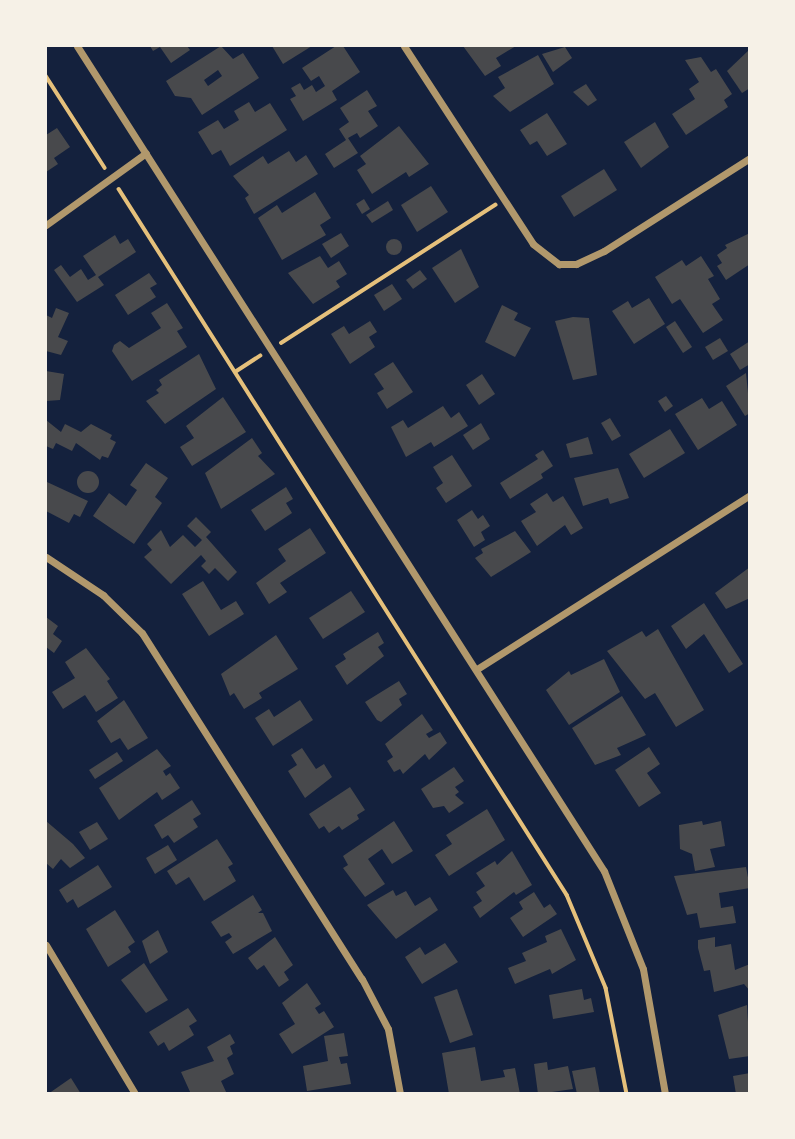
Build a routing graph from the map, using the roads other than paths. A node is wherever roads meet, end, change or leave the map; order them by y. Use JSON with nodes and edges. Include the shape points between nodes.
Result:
{"nodes":[{"id":1,"x":77,"y":46,"type":"edge"},
{"id":2,"x":404,"y":46,"type":"edge"},
{"id":3,"x":146,"y":153,"type":"junction"},
{"id":4,"x":750,"y":158,"type":"edge"},
{"id":5,"x":46,"y":225,"type":"edge"},
{"id":6,"x":750,"y":495,"type":"edge"},
{"id":7,"x":46,"y":557,"type":"edge"},
{"id":8,"x":477,"y":668,"type":"junction"},
{"id":9,"x":46,"y":945,"type":"edge"},
{"id":10,"x":135,"y":1094,"type":"edge"},
{"id":11,"x":400,"y":1094,"type":"edge"},
{"id":12,"x":665,"y":1094,"type":"edge"}],
"edges":[{"from":1,"to":3,"type":"street"},
{"from":2,"to":4,"type":"street","via":[[503,201],[546,257],[576,264]]},
{"from":3,"to":5,"type":"street"},
{"from":3,"to":8,"type":"street"},
{"from":6,"to":8,"type":"street"},
{"from":7,"to":11,"type":"street","via":[[103,595],[142,634],[362,979],[388,1029]]},
{"from":8,"to":12,"type":"street","via":[[604,871],[643,969]]},
{"from":9,"to":10,"type":"street"}]}
